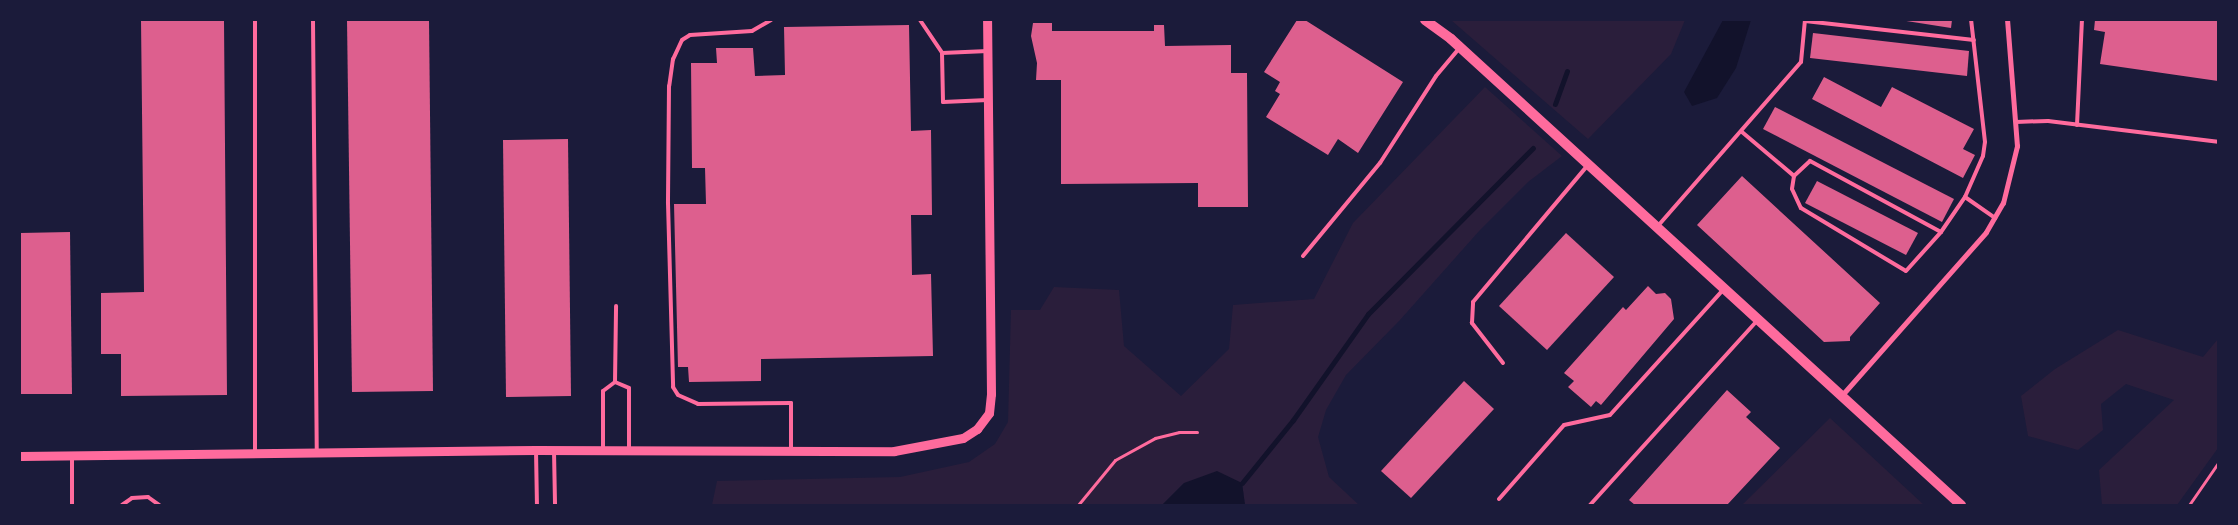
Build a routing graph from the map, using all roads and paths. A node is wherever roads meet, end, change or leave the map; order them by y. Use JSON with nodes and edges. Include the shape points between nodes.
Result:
{"nodes":[{"id":1,"x":255,"y":20,"type":"edge"},
{"id":2,"x":313,"y":20,"type":"edge"},
{"id":3,"x":771,"y":20,"type":"edge"},
{"id":4,"x":920,"y":20,"type":"edge"},
{"id":5,"x":987,"y":20,"type":"edge"},
{"id":6,"x":1425,"y":20,"type":"edge"},
{"id":7,"x":1971,"y":20,"type":"edge"},
{"id":8,"x":2008,"y":20,"type":"edge"},
{"id":9,"x":2082,"y":20,"type":"edge"},
{"id":10,"x":1805,"y":21,"type":"edge"},
{"id":11,"x":1974,"y":40,"type":"junction"},
{"id":12,"x":1460,"y":47,"type":"junction"},
{"id":13,"x":988,"y":51,"type":"junction"},
{"id":14,"x":942,"y":53,"type":"junction"},
{"id":15,"x":988,"y":100,"type":"junction"},
{"id":16,"x":2016,"y":122,"type":"junction"},
{"id":17,"x":2077,"y":125,"type":"junction"},
{"id":18,"x":1742,"y":132,"type":"junction"},
{"id":19,"x":2218,"y":142,"type":"edge"},
{"id":20,"x":1589,"y":165,"type":"junction"},
{"id":21,"x":1794,"y":176,"type":"junction"},
{"id":22,"x":1965,"y":197,"type":"junction"},
{"id":23,"x":1995,"y":218,"type":"junction"},
{"id":24,"x":1657,"y":227,"type":"junction"},
{"id":25,"x":1942,"y":232,"type":"junction"},
{"id":26,"x":1303,"y":256,"type":"dead end"},
{"id":27,"x":1724,"y":288,"type":"junction"},
{"id":28,"x":616,"y":306,"type":"dead end"},
{"id":29,"x":1758,"y":319,"type":"junction"},
{"id":30,"x":1504,"y":364,"type":"dead end"},
{"id":31,"x":615,"y":382,"type":"junction"},
{"id":32,"x":1841,"y":396,"type":"junction"},
{"id":33,"x":1197,"y":432,"type":"dead end"},
{"id":34,"x":536,"y":450,"type":"junction"},
{"id":35,"x":554,"y":451,"type":"junction"},
{"id":36,"x":629,"y":452,"type":"junction"},
{"id":37,"x":791,"y":452,"type":"junction"},
{"id":38,"x":603,"y":453,"type":"junction"},
{"id":39,"x":256,"y":454,"type":"junction"},
{"id":40,"x":317,"y":454,"type":"junction"},
{"id":41,"x":20,"y":456,"type":"edge"},
{"id":42,"x":72,"y":456,"type":"junction"},
{"id":43,"x":2218,"y":463,"type":"edge"},
{"id":44,"x":1499,"y":499,"type":"dead end"},
{"id":45,"x":72,"y":505,"type":"edge"},
{"id":46,"x":122,"y":505,"type":"edge"},
{"id":47,"x":159,"y":505,"type":"edge"},
{"id":48,"x":536,"y":505,"type":"edge"},
{"id":49,"x":555,"y":505,"type":"edge"},
{"id":50,"x":1078,"y":505,"type":"edge"},
{"id":51,"x":1590,"y":505,"type":"edge"},
{"id":52,"x":1961,"y":505,"type":"edge"},
{"id":53,"x":2189,"y":505,"type":"edge"}],
"edges":[{"from":1,"to":39,"type":"lane"},
{"from":2,"to":40,"type":"lane"},
{"from":3,"to":37,"type":"lane","via":[[752,31],[690,35],[682,40],[673,59],[669,86],[668,203],[673,387],[678,395],[698,404],[791,403]]},
{"from":4,"to":14,"type":"lane"},
{"from":5,"to":13,"type":"street"},
{"from":6,"to":12,"type":"main road"},
{"from":7,"to":11,"type":"lane"},
{"from":8,"to":16,"type":"street"},
{"from":9,"to":17,"type":"lane"},
{"from":10,"to":11,"type":"lane"},
{"from":10,"to":18,"type":"lane","via":[[1801,62]]},
{"from":11,"to":22,"type":"lane","via":[[1985,142],[1978,170]]},
{"from":12,"to":20,"type":"main road"},
{"from":12,"to":26,"type":"lane","via":[[1436,76],[1380,163]]},
{"from":13,"to":14,"type":"lane"},
{"from":13,"to":15,"type":"street"},
{"from":14,"to":15,"type":"lane","via":[[943,102]]},
{"from":15,"to":37,"type":"street","via":[[991,394],[988,413],[976,429],[963,438],[930,447],[894,451]]},
{"from":16,"to":17,"type":"lane"},
{"from":16,"to":23,"type":"street","via":[[2014,166]]},
{"from":17,"to":19,"type":"lane"},
{"from":18,"to":21,"type":"lane"},
{"from":18,"to":24,"type":"lane"},
{"from":20,"to":24,"type":"main road"},
{"from":20,"to":30,"type":"lane","via":[[1473,302],[1472,323]]},
{"from":21,"to":25,"type":"lane","via":[[1810,161]]},
{"from":21,"to":25,"type":"lane","via":[[1792,190],[1801,208],[1906,271]]},
{"from":22,"to":23,"type":"lane"},
{"from":22,"to":25,"type":"lane"},
{"from":23,"to":32,"type":"street","via":[[1976,244]]},
{"from":24,"to":27,"type":"main road"},
{"from":27,"to":29,"type":"main road"},
{"from":27,"to":44,"type":"lane","via":[[1610,415],[1564,424]]},
{"from":28,"to":31,"type":"lane"},
{"from":29,"to":32,"type":"main road"},
{"from":29,"to":51,"type":"lane"},
{"from":31,"to":36,"type":"lane","via":[[629,388]]},
{"from":31,"to":38,"type":"lane","via":[[603,391]]},
{"from":32,"to":52,"type":"main road"},
{"from":33,"to":50,"type":"path","via":[[1179,432],[1155,438],[1115,460]]},
{"from":34,"to":35,"type":"street"},
{"from":34,"to":40,"type":"street"},
{"from":34,"to":48,"type":"lane"},
{"from":35,"to":38,"type":"street"},
{"from":35,"to":49,"type":"lane"},
{"from":36,"to":37,"type":"street"},
{"from":36,"to":38,"type":"street"},
{"from":39,"to":40,"type":"street"},
{"from":39,"to":42,"type":"street"},
{"from":41,"to":42,"type":"street"},
{"from":42,"to":45,"type":"lane"},
{"from":43,"to":53,"type":"path"},
{"from":46,"to":47,"type":"lane","via":[[132,498],[148,497]]}]}
